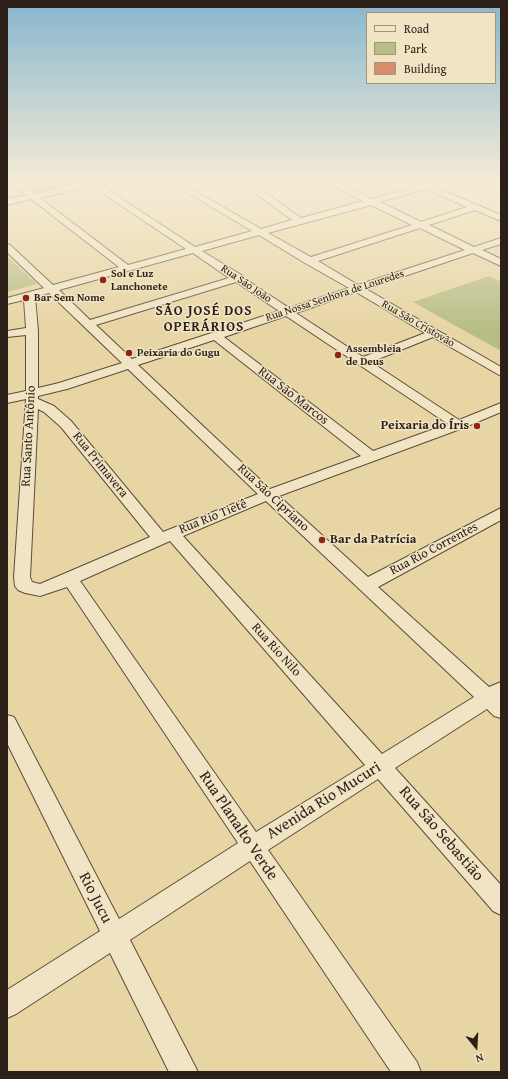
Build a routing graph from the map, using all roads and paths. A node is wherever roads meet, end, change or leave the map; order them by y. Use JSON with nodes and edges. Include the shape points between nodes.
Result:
{"nodes":[{"id":1,"x":78,"y":231,"type":"edge"},
{"id":2,"x":166,"y":231,"type":"edge"},
{"id":3,"x":250,"y":231,"type":"edge"},
{"id":4,"x":257,"y":231,"type":"edge"},
{"id":5,"x":400,"y":231,"type":"edge"},
{"id":6,"x":433,"y":231,"type":"edge"},
{"id":7,"x":501,"y":240,"type":"edge"},
{"id":8,"x":7,"y":247,"type":"edge"},
{"id":9,"x":191,"y":248,"type":"junction"},
{"id":10,"x":473,"y":250,"type":"junction"},
{"id":11,"x":309,"y":261,"type":"junction"},
{"id":12,"x":501,"y":263,"type":"edge"},
{"id":13,"x":123,"y":266,"type":"junction"},
{"id":14,"x":239,"y":278,"type":"junction"},
{"id":15,"x":50,"y":286,"type":"junction"},
{"id":16,"x":358,"y":289,"type":"junction"},
{"id":17,"x":7,"y":294,"type":"edge"},
{"id":18,"x":29,"y":295,"type":"junction"},
{"id":19,"x":7,"y":301,"type":"edge"},
{"id":20,"x":288,"y":312,"type":"junction"},
{"id":21,"x":89,"y":324,"type":"junction"},
{"id":22,"x":32,"y":330,"type":"junction"},
{"id":23,"x":434,"y":333,"type":"junction"},
{"id":24,"x":7,"y":334,"type":"edge"},
{"id":25,"x":216,"y":336,"type":"junction"},
{"id":26,"x":363,"y":361,"type":"junction"},
{"id":27,"x":130,"y":363,"type":"junction"},
{"id":28,"x":501,"y":372,"type":"edge"},
{"id":29,"x":32,"y":397,"type":"junction"},
{"id":30,"x":7,"y":399,"type":"edge"},
{"id":31,"x":500,"y":408,"type":"edge"},
{"id":32,"x":458,"y":425,"type":"junction"},
{"id":33,"x":370,"y":456,"type":"junction"},
{"id":34,"x":268,"y":495,"type":"junction"},
{"id":35,"x":501,"y":513,"type":"edge"},
{"id":36,"x":166,"y":536,"type":"junction"},
{"id":37,"x":22,"y":577,"type":"joint"},
{"id":38,"x":70,"y":580,"type":"junction"},
{"id":39,"x":367,"y":585,"type":"junction"},
{"id":40,"x":497,"y":699,"type":"edge"},
{"id":41,"x":7,"y":723,"type":"edge"},
{"id":42,"x":380,"y":766,"type":"junction"},
{"id":43,"x":252,"y":847,"type":"junction"},
{"id":44,"x":501,"y":903,"type":"edge"},
{"id":45,"x":114,"y":936,"type":"junction"},
{"id":46,"x":7,"y":1005,"type":"edge"},
{"id":47,"x":184,"y":1072,"type":"edge"},
{"id":48,"x":407,"y":1072,"type":"edge"}],
"edges":[{"from":1,"to":13,"type":"street"},
{"from":2,"to":9,"type":"street","name":"Rua São João"},
{"from":3,"to":9,"type":"street"},
{"from":4,"to":11,"type":"street","name":"Rua São Cristovão"},
{"from":5,"to":11,"type":"street"},
{"from":6,"to":10,"type":"street"},
{"from":7,"to":10,"type":"street","name":"Rua Nossa Senhora de Louredes"},
{"from":8,"to":15,"type":"street","name":"Rua São Cipriano"},
{"from":9,"to":13,"type":"street"},
{"from":9,"to":14,"type":"street","name":"Rua São João"},
{"from":10,"to":12,"type":"street"},
{"from":10,"to":16,"type":"street","name":"Rua Nossa Senhora de Louredes"},
{"from":11,"to":16,"type":"street","name":"Rua São Cristovão"},
{"from":13,"to":15,"type":"street"},
{"from":14,"to":20,"type":"street","name":"Rua São João"},
{"from":14,"to":21,"type":"street"},
{"from":15,"to":17,"type":"street"},
{"from":15,"to":18,"type":"street"},
{"from":15,"to":21,"type":"street","name":"Rua São Cipriano"},
{"from":16,"to":20,"type":"street","name":"Rua Nossa Senhora de Louredes"},
{"from":16,"to":23,"type":"street","name":"Rua São Cristovão"},
{"from":18,"to":19,"type":"street"},
{"from":18,"to":22,"type":"street","name":"Rua Santo Antônio"},
{"from":20,"to":25,"type":"street","name":"Rua Nossa Senhora de Louredes"},
{"from":20,"to":26,"type":"street","name":"Rua São João"},
{"from":21,"to":27,"type":"street","name":"Rua São Cipriano"},
{"from":22,"to":24,"type":"street"},
{"from":22,"to":29,"type":"street","name":"Rua Santo Antônio"},
{"from":23,"to":26,"type":"street"},
{"from":23,"to":28,"type":"street","name":"Rua São Cristovão"},
{"from":25,"to":27,"type":"street","name":"Rua Nossa Senhora de Louredes"},
{"from":25,"to":33,"type":"street","name":"Rua São Marcos"},
{"from":26,"to":32,"type":"street","name":"Rua São João"},
{"from":27,"to":29,"type":"street","name":"Rua Nossa Senhora de Louredes"},
{"from":27,"to":34,"type":"street","name":"Rua São Cipriano"},
{"from":29,"to":30,"type":"street","name":"Rua Nossa Senhora de Louredes"},
{"from":29,"to":36,"type":"street","name":"Rua Primavera","via":[[66,424]]},
{"from":29,"to":37,"type":"street","name":"Rua Santo Antônio"},
{"from":31,"to":32,"type":"street","name":"Rua Rio Tietê"},
{"from":32,"to":33,"type":"street","name":"Rua Rio Tietê"},
{"from":33,"to":34,"type":"street","name":"Rua Rio Tietê"},
{"from":34,"to":36,"type":"street","name":"Rua Rio Tietê"},
{"from":34,"to":39,"type":"street","name":"Rua São Cipriano"},
{"from":35,"to":39,"type":"street","name":"Rua Rio Correntes"},
{"from":36,"to":38,"type":"street","name":"Rua Rio Tietê"},
{"from":36,"to":42,"type":"street","name":"Rua Rio Nilo"},
{"from":37,"to":38,"type":"street","name":"Rua Rio Tietê","via":[[24,586],[40,590]]},
{"from":38,"to":43,"type":"street","name":"Rua Planalto Verde"},
{"from":39,"to":40,"type":"street","name":"Rua São Cipriano"},
{"from":40,"to":42,"type":"street","name":"Avenida Rio Mucuri"},
{"from":41,"to":45,"type":"street","name":"Rio Jucu"},
{"from":42,"to":43,"type":"street","name":"Avenida Rio Mucuri"},
{"from":42,"to":44,"type":"street","name":"Rua São Sebastião"},
{"from":43,"to":45,"type":"street","name":"Avenida Rio Mucuri"},
{"from":43,"to":48,"type":"street","name":"Rua Planalto Verde"},
{"from":45,"to":46,"type":"street","name":"Avenida Rio Mucuri"},
{"from":45,"to":47,"type":"street","name":"Rio Jucu"}]}
